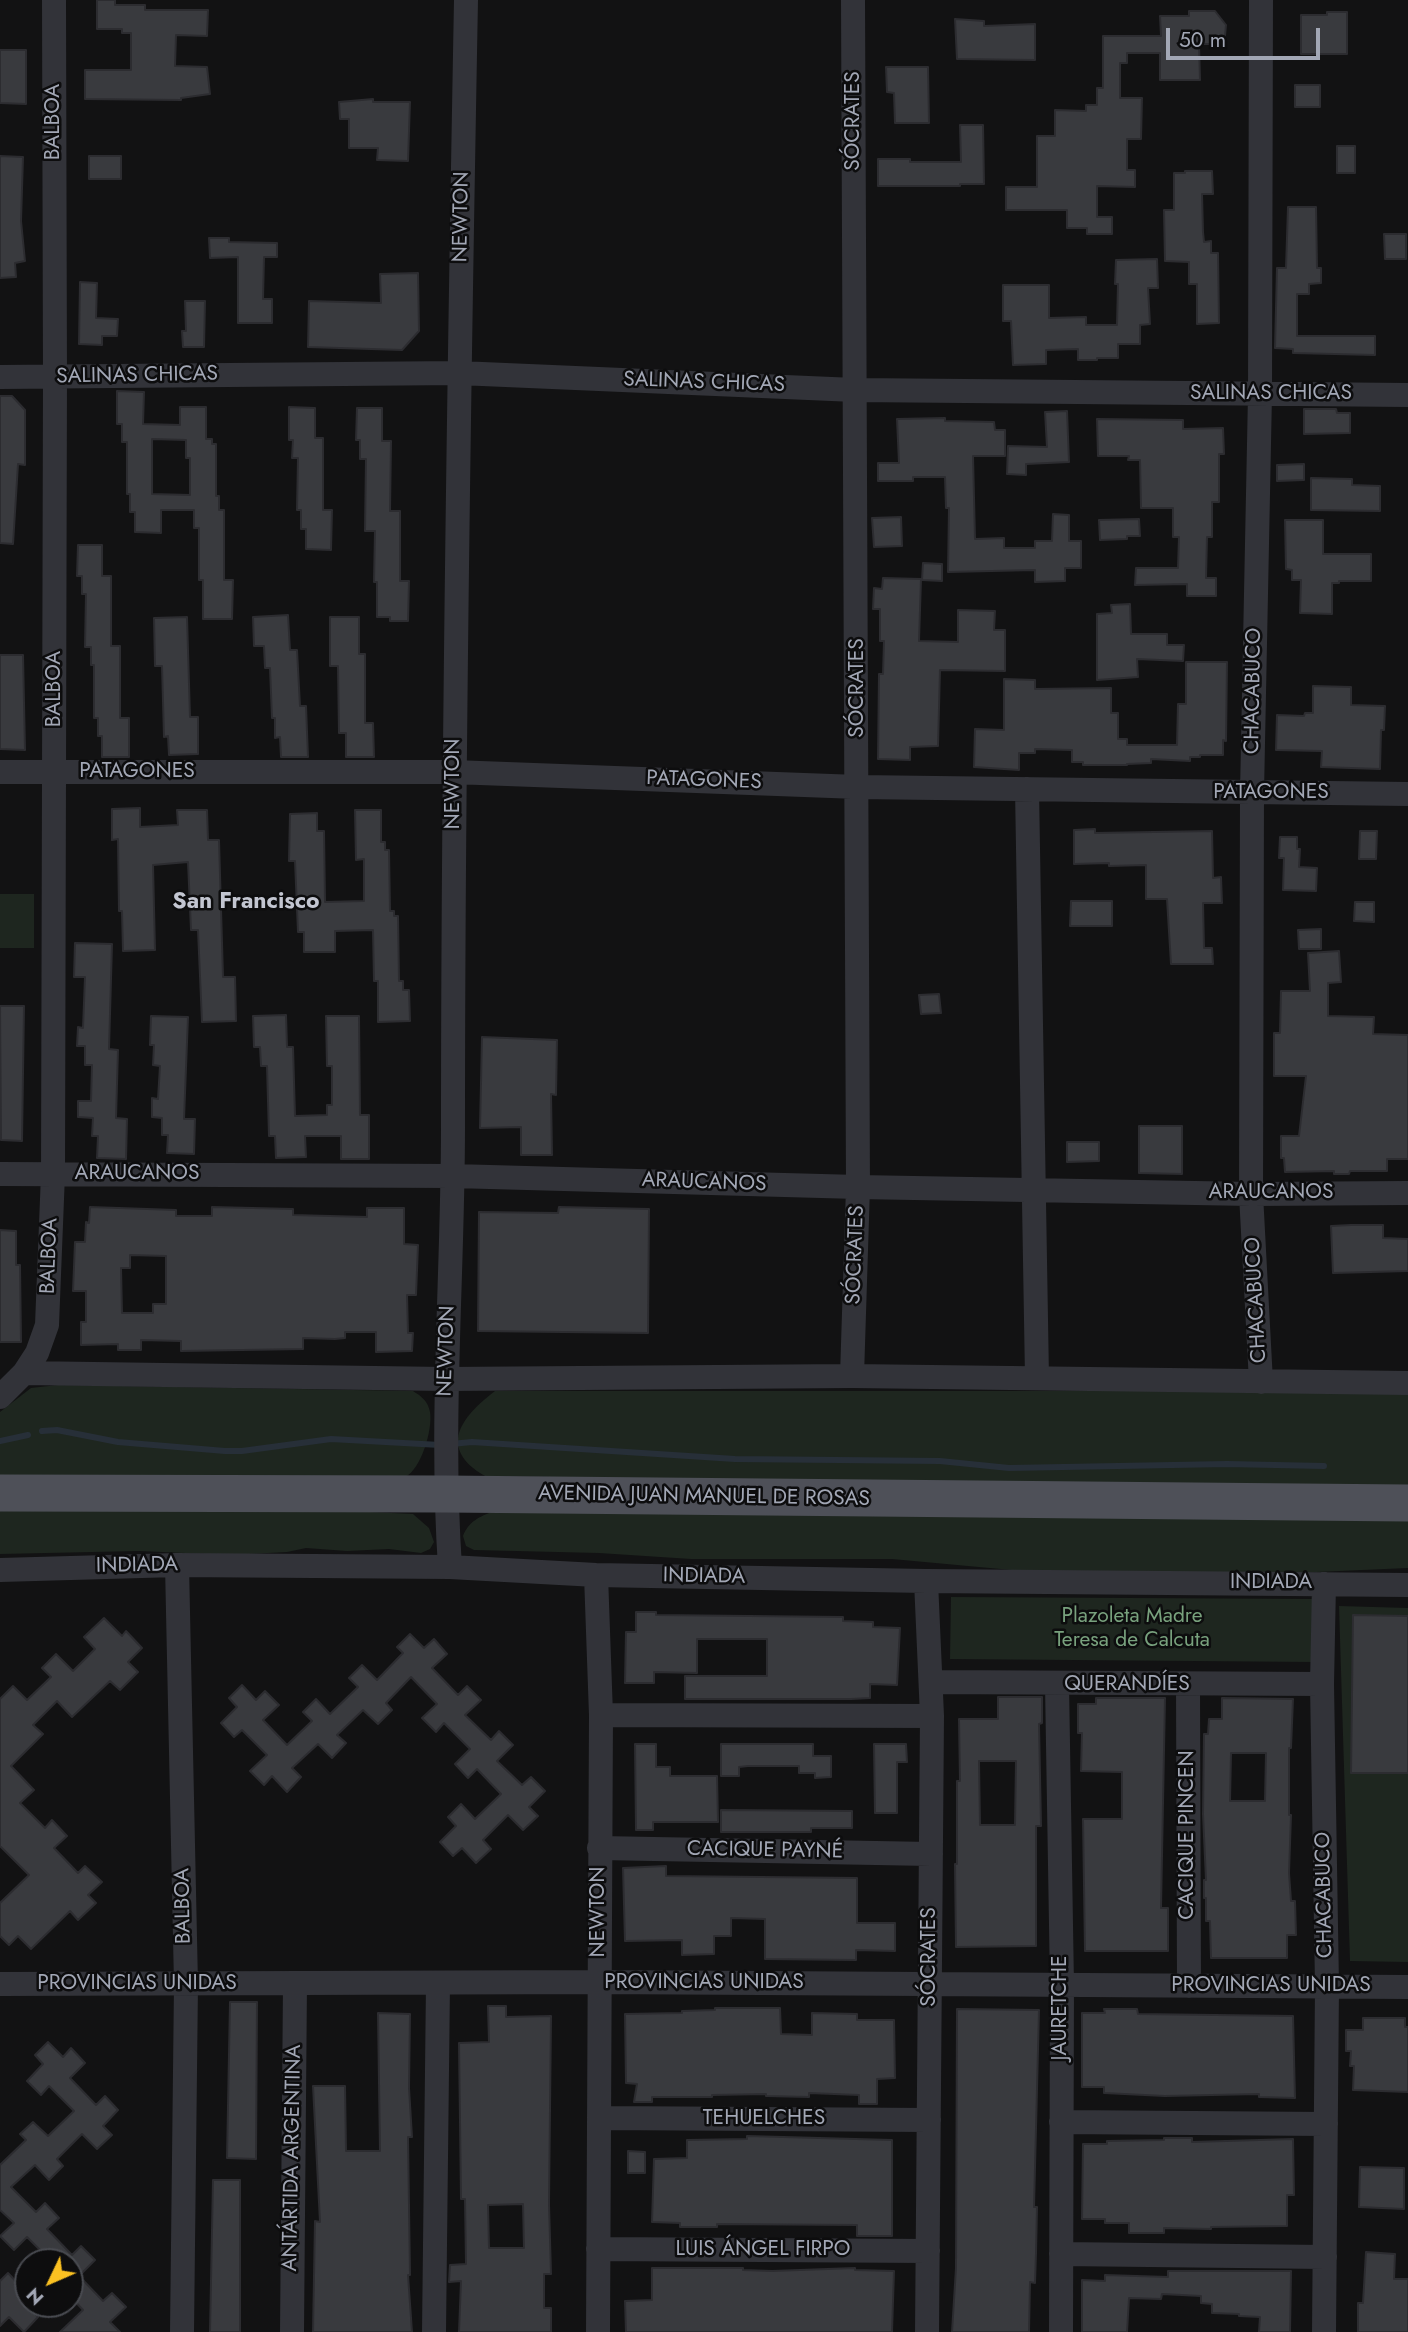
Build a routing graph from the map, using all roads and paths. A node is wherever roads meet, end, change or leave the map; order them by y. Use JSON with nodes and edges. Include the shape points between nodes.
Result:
{"nodes":[{"id":1,"x":54,"y":0,"type":"edge"},
{"id":2,"x":466,"y":0,"type":"edge"},
{"id":3,"x":853,"y":0,"type":"edge"},
{"id":4,"x":1261,"y":0,"type":"edge"},
{"id":5,"x":459,"y":373,"type":"junction"},
{"id":6,"x":0,"y":377,"type":"edge"},
{"id":7,"x":55,"y":377,"type":"junction"},
{"id":8,"x":855,"y":390,"type":"junction"},
{"id":9,"x":1260,"y":394,"type":"junction"},
{"id":10,"x":1408,"y":395,"type":"edge"},
{"id":11,"x":55,"y":771,"type":"junction"},
{"id":12,"x":0,"y":772,"type":"edge"},
{"id":13,"x":453,"y":772,"type":"junction"},
{"id":14,"x":859,"y":787,"type":"junction"},
{"id":15,"x":1027,"y":789,"type":"junction"},
{"id":16,"x":1252,"y":793,"type":"junction"},
{"id":17,"x":1408,"y":794,"type":"edge"},
{"id":18,"x":0,"y":1174,"type":"edge"},
{"id":19,"x":53,"y":1174,"type":"junction"},
{"id":20,"x":453,"y":1176,"type":"junction"},
{"id":21,"x":859,"y":1187,"type":"junction"},
{"id":22,"x":1033,"y":1190,"type":"junction"},
{"id":23,"x":1251,"y":1194,"type":"junction"},
{"id":24,"x":1408,"y":1194,"type":"edge"},
{"id":25,"x":24,"y":1373,"type":"junction"},
{"id":26,"x":852,"y":1376,"type":"junction"},
{"id":27,"x":1037,"y":1378,"type":"junction"},
{"id":28,"x":446,"y":1379,"type":"junction"},
{"id":29,"x":1261,"y":1382,"type":"junction"},
{"id":30,"x":1408,"y":1383,"type":"edge"},
{"id":31,"x":0,"y":1397,"type":"edge"},
{"id":32,"x":0,"y":1493,"type":"edge"},
{"id":33,"x":445,"y":1494,"type":"junction"},
{"id":34,"x":1408,"y":1503,"type":"edge"},
{"id":35,"x":177,"y":1565,"type":"junction"},
{"id":36,"x":450,"y":1567,"type":"junction"},
{"id":37,"x":0,"y":1570,"type":"edge"},
{"id":38,"x":596,"y":1575,"type":"junction"},
{"id":39,"x":926,"y":1581,"type":"junction"},
{"id":40,"x":1324,"y":1584,"type":"junction"},
{"id":41,"x":1408,"y":1585,"type":"edge"},
{"id":42,"x":932,"y":1682,"type":"junction"},
{"id":43,"x":1057,"y":1684,"type":"junction"},
{"id":44,"x":1322,"y":1684,"type":"junction"},
{"id":45,"x":1188,"y":1685,"type":"junction"},
{"id":46,"x":601,"y":1715,"type":"junction"},
{"id":47,"x":932,"y":1716,"type":"junction"},
{"id":48,"x":599,"y":1848,"type":"junction"},
{"id":49,"x":931,"y":1854,"type":"junction"},
{"id":50,"x":599,"y":1982,"type":"junction"},
{"id":51,"x":295,"y":1983,"type":"junction"},
{"id":52,"x":438,"y":1983,"type":"junction"},
{"id":53,"x":0,"y":1984,"type":"edge"},
{"id":54,"x":186,"y":1984,"type":"junction"},
{"id":55,"x":930,"y":1984,"type":"junction"},
{"id":56,"x":1062,"y":1985,"type":"junction"},
{"id":57,"x":1189,"y":1986,"type":"junction"},
{"id":58,"x":1327,"y":1986,"type":"junction"},
{"id":59,"x":1408,"y":1987,"type":"edge"},
{"id":60,"x":599,"y":2118,"type":"junction"},
{"id":61,"x":929,"y":2120,"type":"junction"},
{"id":62,"x":1061,"y":2122,"type":"junction"},
{"id":63,"x":1326,"y":2124,"type":"junction"},
{"id":64,"x":598,"y":2249,"type":"junction"},
{"id":65,"x":928,"y":2251,"type":"junction"},
{"id":66,"x":1061,"y":2254,"type":"junction"},
{"id":67,"x":1325,"y":2257,"type":"junction"},
{"id":68,"x":182,"y":2332,"type":"edge"},
{"id":69,"x":292,"y":2332,"type":"edge"},
{"id":70,"x":434,"y":2332,"type":"edge"},
{"id":71,"x":598,"y":2332,"type":"edge"},
{"id":72,"x":927,"y":2332,"type":"edge"},
{"id":73,"x":1061,"y":2332,"type":"edge"},
{"id":74,"x":1324,"y":2332,"type":"edge"}],
"edges":[{"from":1,"to":7,"type":"street","name":"BALBOA"},
{"from":2,"to":5,"type":"street","name":"NEWTON"},
{"from":3,"to":8,"type":"street","name":"SÓCRATES"},
{"from":4,"to":9,"type":"street","name":"CHACABUCO"},
{"from":5,"to":7,"type":"street","name":"SALINAS CHICAS"},
{"from":5,"to":8,"type":"street","name":"SALINAS CHICAS"},
{"from":5,"to":13,"type":"street","name":"NEWTON"},
{"from":6,"to":7,"type":"street","name":"SALINAS CHICAS"},
{"from":7,"to":11,"type":"street","name":"BALBOA"},
{"from":8,"to":9,"type":"street","name":"SALINAS CHICAS"},
{"from":8,"to":14,"type":"street","name":"SÓCRATES"},
{"from":9,"to":10,"type":"street","name":"SALINAS CHICAS"},
{"from":9,"to":16,"type":"street","name":"CHACABUCO"},
{"from":11,"to":12,"type":"street","name":"PATAGONES"},
{"from":11,"to":13,"type":"street","name":"PATAGONES"},
{"from":11,"to":19,"type":"street","name":"BALBOA"},
{"from":13,"to":14,"type":"street","name":"PATAGONES"},
{"from":13,"to":20,"type":"street","name":"NEWTON"},
{"from":14,"to":15,"type":"street","name":"PATAGONES"},
{"from":14,"to":21,"type":"street","name":"SÓCRATES"},
{"from":15,"to":16,"type":"street","name":"PATAGONES"},
{"from":15,"to":22,"type":"street"},
{"from":16,"to":17,"type":"street","name":"PATAGONES"},
{"from":16,"to":23,"type":"street","name":"CHACABUCO"},
{"from":18,"to":19,"type":"street","name":"ARAUCANOS"},
{"from":19,"to":20,"type":"street","name":"ARAUCANOS"},
{"from":19,"to":25,"type":"street","name":"BALBOA","via":[[47,1325]]},
{"from":20,"to":21,"type":"street","name":"ARAUCANOS"},
{"from":20,"to":28,"type":"street","name":"NEWTON"},
{"from":21,"to":22,"type":"street","name":"ARAUCANOS"},
{"from":21,"to":26,"type":"street","name":"SÓCRATES"},
{"from":22,"to":23,"type":"street","name":"ARAUCANOS"},
{"from":22,"to":27,"type":"street"},
{"from":23,"to":24,"type":"street","name":"ARAUCANOS"},
{"from":23,"to":29,"type":"street","name":"CHACABUCO"},
{"from":25,"to":28,"type":"street"},
{"from":25,"to":31,"type":"street","name":"BALBOA"},
{"from":26,"to":27,"type":"street"},
{"from":26,"to":28,"type":"street"},
{"from":27,"to":29,"type":"street"},
{"from":28,"to":33,"type":"street","name":"NEWTON"},
{"from":29,"to":30,"type":"street"},
{"from":32,"to":33,"type":"main road","name":"AVENIDA JUAN MANUEL DE ROSAS"},
{"from":33,"to":34,"type":"main road","name":"AVENIDA JUAN MANUEL DE ROSAS"},
{"from":33,"to":36,"type":"street","name":"NEWTON"},
{"from":35,"to":36,"type":"street","name":"INDIADA"},
{"from":35,"to":37,"type":"street","name":"INDIADA"},
{"from":35,"to":54,"type":"street","name":"BALBOA"},
{"from":36,"to":38,"type":"street","name":"INDIADA"},
{"from":38,"to":39,"type":"street","name":"INDIADA"},
{"from":38,"to":46,"type":"street","name":"NEWTON"},
{"from":39,"to":40,"type":"street","name":"INDIADA"},
{"from":39,"to":42,"type":"street","name":"SÓCRATES"},
{"from":40,"to":41,"type":"street","name":"INDIADA"},
{"from":40,"to":44,"type":"street","name":"CHACABUCO"},
{"from":42,"to":43,"type":"street","name":"QUERANDÍES"},
{"from":42,"to":47,"type":"street","name":"SÓCRATES"},
{"from":43,"to":45,"type":"street","name":"QUERANDÍES"},
{"from":43,"to":56,"type":"street","name":"JAURETCHE"},
{"from":44,"to":45,"type":"street","name":"QUERANDÍES"},
{"from":44,"to":58,"type":"street","name":"CHACABUCO"},
{"from":45,"to":57,"type":"street","name":"CACIQUE PINCEN"},
{"from":46,"to":47,"type":"street"},
{"from":46,"to":48,"type":"street","name":"NEWTON"},
{"from":47,"to":49,"type":"street","name":"SÓCRATES"},
{"from":48,"to":49,"type":"street","name":"CACIQUE PAYNÉ"},
{"from":48,"to":50,"type":"street","name":"NEWTON"},
{"from":49,"to":55,"type":"street","name":"SÓCRATES"},
{"from":50,"to":52,"type":"street","name":"PROVINCIAS UNIDAS"},
{"from":50,"to":55,"type":"street","name":"PROVINCIAS UNIDAS"},
{"from":50,"to":60,"type":"street","name":"NEWTON"},
{"from":51,"to":52,"type":"street","name":"PROVINCIAS UNIDAS"},
{"from":51,"to":54,"type":"street","name":"PROVINCIAS UNIDAS"},
{"from":51,"to":69,"type":"street","name":"ANTÁRTIDA ARGENTINA"},
{"from":52,"to":70,"type":"street"},
{"from":53,"to":54,"type":"street","name":"PROVINCIAS UNIDAS"},
{"from":54,"to":68,"type":"street","name":"BALBOA"},
{"from":55,"to":56,"type":"street","name":"PROVINCIAS UNIDAS"},
{"from":55,"to":61,"type":"street","name":"SÓCRATES"},
{"from":56,"to":57,"type":"street","name":"PROVINCIAS UNIDAS"},
{"from":56,"to":62,"type":"street","name":"JAURETCHE"},
{"from":57,"to":58,"type":"street","name":"PROVINCIAS UNIDAS"},
{"from":58,"to":59,"type":"street","name":"PROVINCIAS UNIDAS"},
{"from":58,"to":63,"type":"street","name":"CHACABUCO"},
{"from":60,"to":61,"type":"street","name":"TEHUELCHES"},
{"from":60,"to":64,"type":"street","name":"NEWTON"},
{"from":61,"to":65,"type":"street","name":"SÓCRATES"},
{"from":62,"to":63,"type":"street"},
{"from":62,"to":66,"type":"street","name":"JAURETCHE"},
{"from":63,"to":67,"type":"street","name":"CHACABUCO"},
{"from":64,"to":65,"type":"street","name":"LUIS ÁNGEL FIRPO"},
{"from":64,"to":71,"type":"street","name":"NEWTON"},
{"from":65,"to":72,"type":"street","name":"SÓCRATES"},
{"from":66,"to":67,"type":"street"},
{"from":66,"to":73,"type":"street","name":"JAURETCHE"},
{"from":67,"to":74,"type":"street","name":"CHACABUCO"}]}
